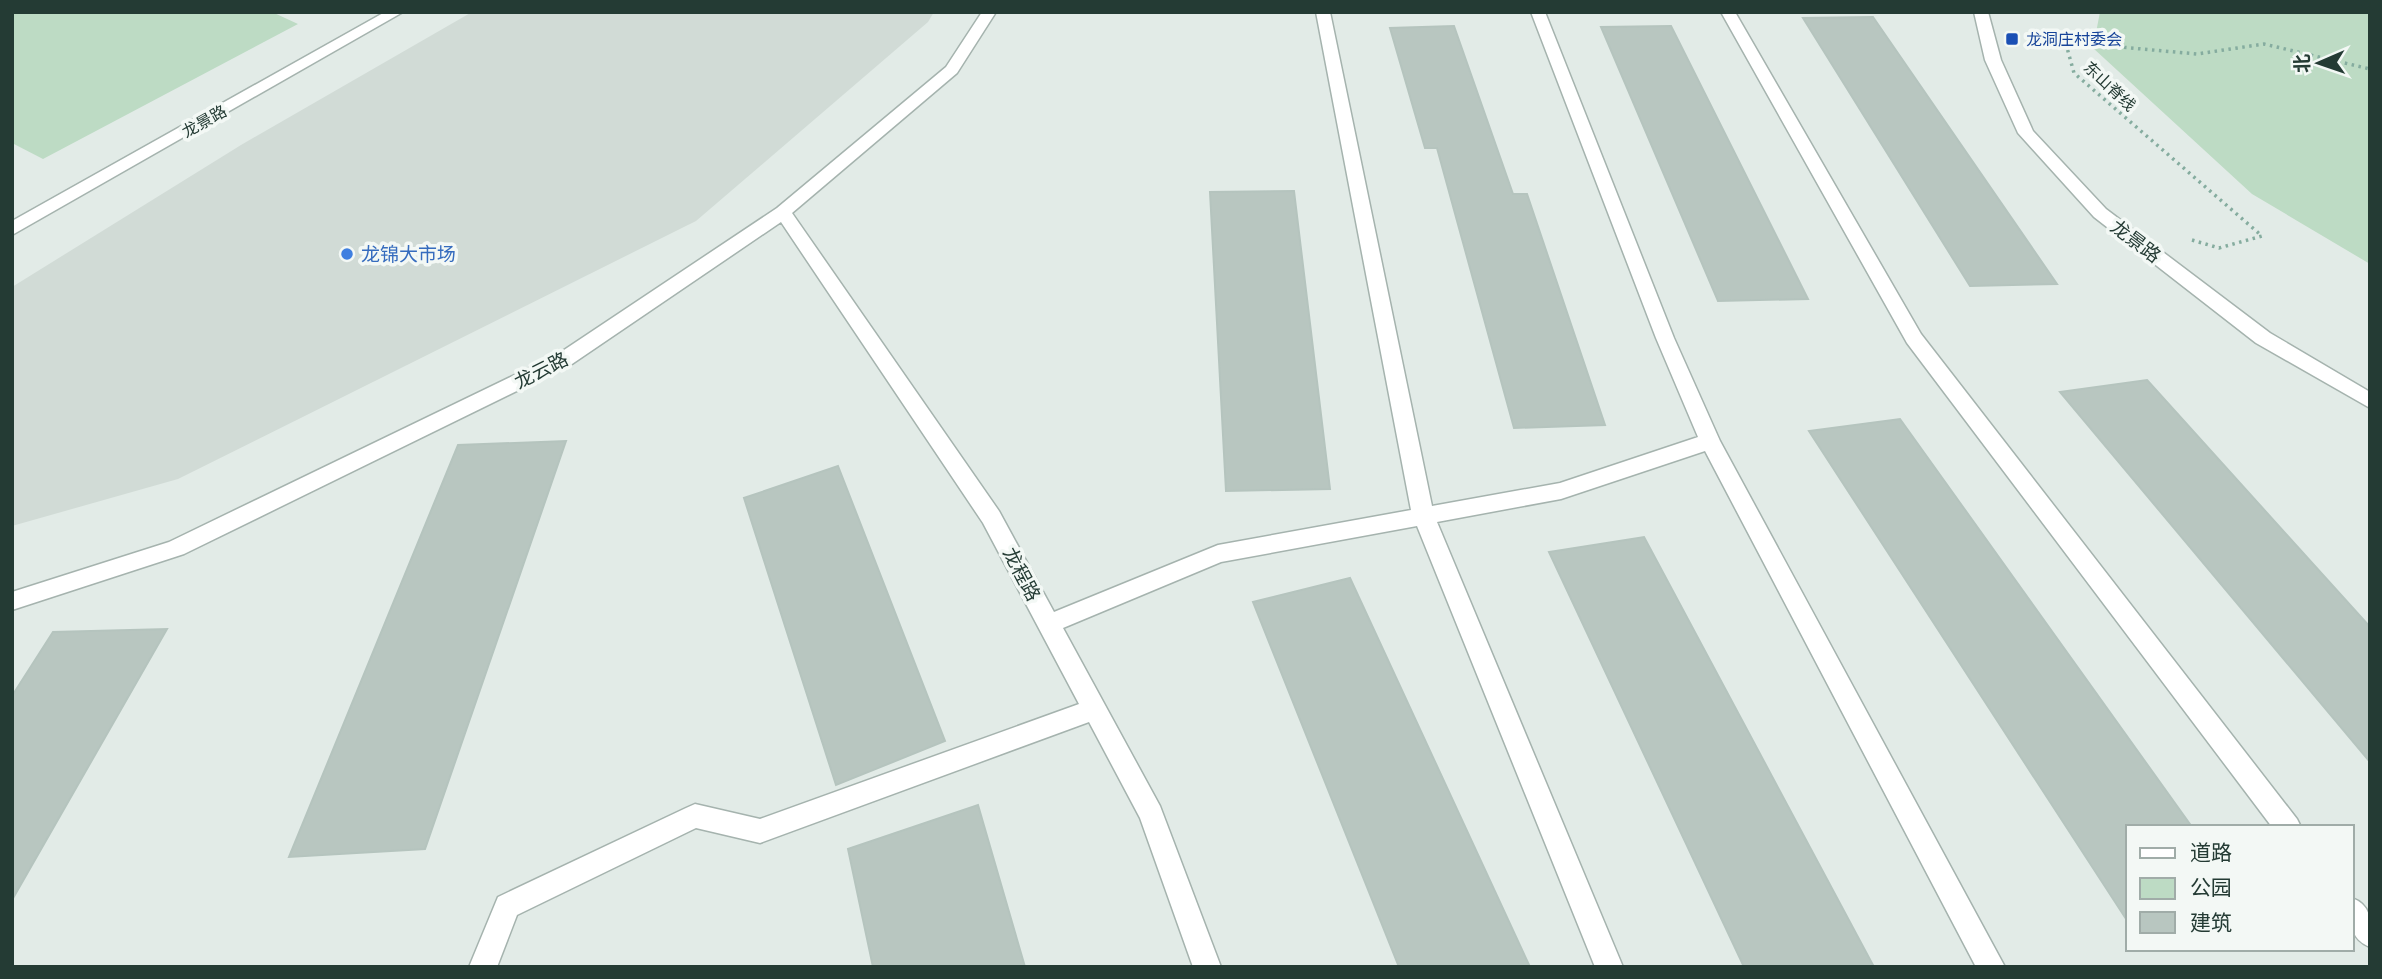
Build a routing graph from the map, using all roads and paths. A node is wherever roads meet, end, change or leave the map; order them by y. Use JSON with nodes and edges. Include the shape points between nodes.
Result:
{"nodes":[{"id":1,"x":396,"y":12,"type":"edge"},
{"id":2,"x":989,"y":12,"type":"edge"},
{"id":3,"x":1323,"y":12,"type":"edge"},
{"id":4,"x":1538,"y":12,"type":"edge"},
{"id":5,"x":1728,"y":12,"type":"edge"},
{"id":6,"x":1981,"y":12,"type":"edge"},
{"id":7,"x":2370,"y":69,"type":"edge"},
{"id":8,"x":783,"y":212,"type":"junction"},
{"id":9,"x":12,"y":229,"type":"edge"},
{"id":10,"x":2179,"y":237,"type":"dead end"},
{"id":11,"x":2370,"y":401,"type":"edge"},
{"id":12,"x":1710,"y":441,"type":"junction"},
{"id":13,"x":1423,"y":515,"type":"junction"},
{"id":14,"x":12,"y":601,"type":"edge"},
{"id":15,"x":1049,"y":624,"type":"junction"},
{"id":16,"x":1094,"y":709,"type":"junction"},
{"id":17,"x":2286,"y":825,"type":"edge"},
{"id":18,"x":2354,"y":914,"type":"edge"},
{"id":19,"x":2370,"y":934,"type":"edge"},
{"id":20,"x":483,"y":967,"type":"edge"},
{"id":21,"x":1207,"y":967,"type":"edge"},
{"id":22,"x":1609,"y":967,"type":"edge"},
{"id":23,"x":1991,"y":967,"type":"edge"}],
"edges":[{"from":1,"to":9,"type":"street","name":"龙景路"},
{"from":2,"to":8,"type":"street","name":"龙云路","via":[[952,69]]},
{"from":3,"to":13,"type":"street"},
{"from":4,"to":12,"type":"street"},
{"from":5,"to":17,"type":"street","via":[[1914,338]]},
{"from":6,"to":11,"type":"street","name":"龙景路","via":[[1993,60],[2025,133],[2100,214],[2263,338]]},
{"from":7,"to":10,"type":"path","name":"东山脊线","via":[[2264,44],[2197,54],[2064,37],[2074,72],[2262,236],[2219,248]]},
{"from":8,"to":14,"type":"street","name":"龙云路","via":[[565,359],[176,548]]},
{"from":8,"to":15,"type":"street","name":"龙程路","via":[[991,517]]},
{"from":12,"to":13,"type":"street","via":[[1561,491]]},
{"from":12,"to":23,"type":"street"},
{"from":13,"to":15,"type":"street","via":[[1217,554]]},
{"from":13,"to":22,"type":"street"},
{"from":15,"to":16,"type":"street","name":"龙程路"},
{"from":16,"to":20,"type":"street","via":[[760,831],[695,816],[507,906]]},
{"from":16,"to":21,"type":"street","name":"龙程路","via":[[1151,814]]},
{"from":18,"to":19,"type":"street"}]}
